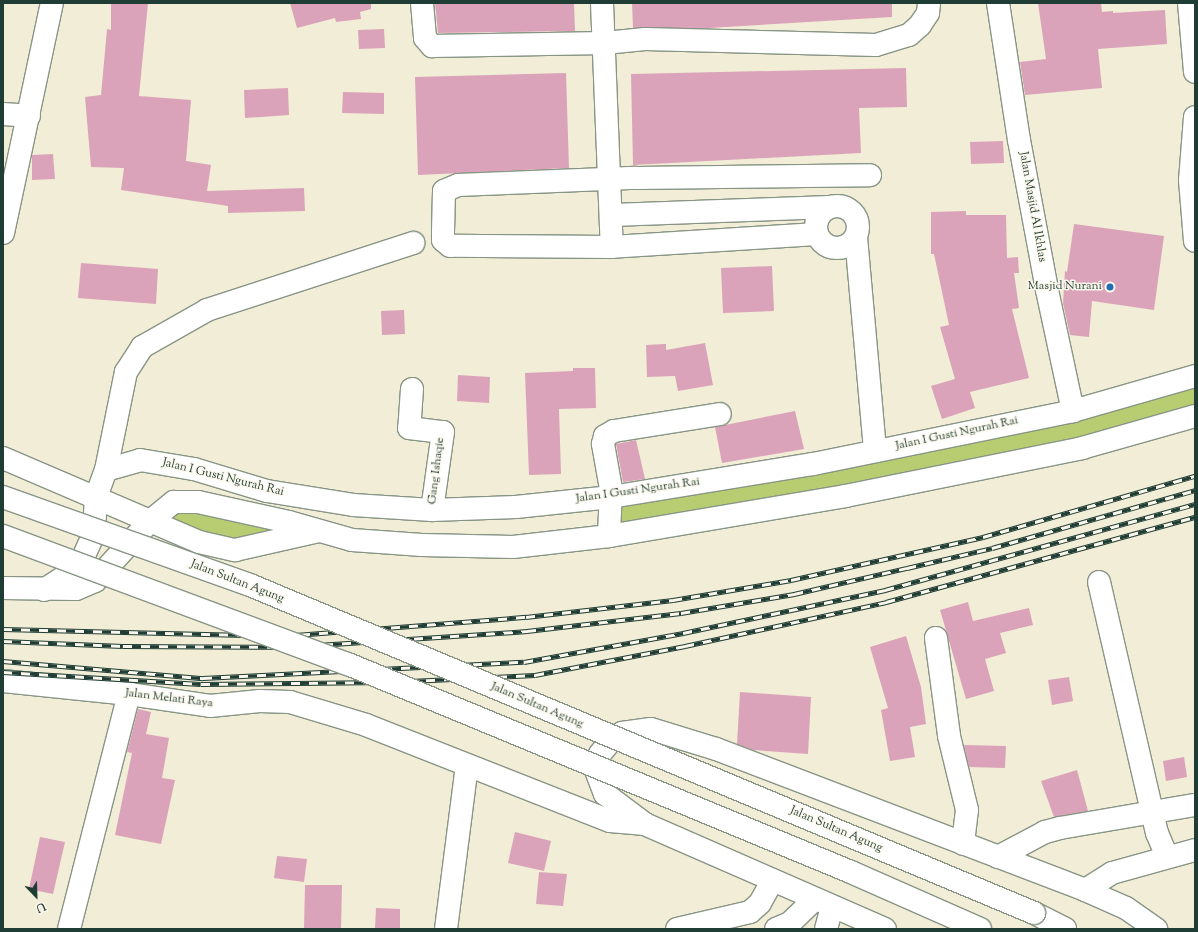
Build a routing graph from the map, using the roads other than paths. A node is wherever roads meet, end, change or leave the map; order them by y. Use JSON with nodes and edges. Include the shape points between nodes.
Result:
{"nodes":[{"id":1,"x":52,"y":3,"type":"edge"},
{"id":2,"x":422,"y":3,"type":"edge"},
{"id":3,"x":602,"y":3,"type":"edge"},
{"id":4,"x":929,"y":3,"type":"edge"},
{"id":5,"x":998,"y":3,"type":"edge"},
{"id":6,"x":1189,"y":3,"type":"edge"},
{"id":7,"x":605,"y":43,"type":"junction"},
{"id":8,"x":1195,"y":72,"type":"edge"},
{"id":9,"x":3,"y":114,"type":"edge"},
{"id":10,"x":29,"y":116,"type":"junction"},
{"id":11,"x":1195,"y":117,"type":"edge"},
{"id":12,"x":870,"y":175,"type":"dead end"},
{"id":13,"x":611,"y":181,"type":"junction"},
{"id":14,"x":830,"y":207,"type":"junction"},
{"id":15,"x":612,"y":215,"type":"junction"},
{"id":16,"x":3,"y":233,"type":"edge"},
{"id":17,"x":817,"y":234,"type":"junction"},
{"id":18,"x":856,"y":237,"type":"junction"},
{"id":19,"x":1195,"y":241,"type":"edge"},
{"id":20,"x":413,"y":243,"type":"dead end"},
{"id":21,"x":612,"y":247,"type":"junction"},
{"id":22,"x":1195,"y":376,"type":"edge"},
{"id":23,"x":412,"y":388,"type":"dead end"},
{"id":24,"x":1073,"y":410,"type":"junction"},
{"id":25,"x":720,"y":414,"type":"dead end"},
{"id":26,"x":1195,"y":416,"type":"edge"},
{"id":27,"x":876,"y":451,"type":"junction"},
{"id":28,"x":3,"y":458,"type":"edge"},
{"id":29,"x":106,"y":470,"type":"junction"},
{"id":30,"x":56,"y":480,"type":"junction"},
{"id":31,"x":3,"y":497,"type":"edge"},
{"id":32,"x":96,"y":497,"type":"junction"},
{"id":33,"x":611,"y":497,"type":"junction"},
{"id":34,"x":432,"y":510,"type":"junction"},
{"id":35,"x":149,"y":522,"type":"junction"},
{"id":36,"x":320,"y":531,"type":"junction"},
{"id":37,"x":3,"y":536,"type":"edge"},
{"id":38,"x":609,"y":536,"type":"junction"},
{"id":39,"x":1099,"y":582,"type":"dead end"},
{"id":40,"x":3,"y":588,"type":"edge"},
{"id":41,"x":44,"y":590,"type":"junction"},
{"id":42,"x":936,"y":638,"type":"dead end"},
{"id":43,"x":3,"y":681,"type":"edge"},
{"id":44,"x":129,"y":694,"type":"junction"},
{"id":45,"x":467,"y":765,"type":"junction"},
{"id":46,"x":1195,"y":805,"type":"edge"},
{"id":47,"x":1155,"y":822,"type":"junction"},
{"id":48,"x":645,"y":824,"type":"junction"},
{"id":49,"x":963,"y":844,"type":"junction"},
{"id":50,"x":1195,"y":850,"type":"edge"},
{"id":51,"x":998,"y":857,"type":"junction"},
{"id":52,"x":1167,"y":857,"type":"junction"},
{"id":53,"x":773,"y":880,"type":"junction"},
{"id":54,"x":1084,"y":890,"type":"junction"},
{"id":55,"x":823,"y":903,"type":"junction"},
{"id":56,"x":69,"y":929,"type":"edge"},
{"id":57,"x":446,"y":929,"type":"edge"},
{"id":58,"x":677,"y":929,"type":"edge"},
{"id":59,"x":776,"y":929,"type":"edge"},
{"id":60,"x":826,"y":929,"type":"edge"},
{"id":61,"x":885,"y":929,"type":"edge"},
{"id":62,"x":980,"y":929,"type":"edge"},
{"id":63,"x":1064,"y":929,"type":"edge"},
{"id":64,"x":1156,"y":929,"type":"edge"}],
"edges":[{"from":1,"to":10,"type":"main road"},
{"from":2,"to":7,"type":"main road","via":[[425,38],[432,46]]},
{"from":3,"to":7,"type":"main road"},
{"from":4,"to":7,"type":"main road","via":[[928,13],[920,25],[908,34],[876,45],[645,39]]},
{"from":5,"to":24,"type":"main road","name":"Jalan Masjid Al Ikhlas","via":[[1023,163]]},
{"from":6,"to":8,"type":"main road"},
{"from":7,"to":13,"type":"main road"},
{"from":9,"to":10,"type":"main road"},
{"from":10,"to":16,"type":"main road"},
{"from":11,"to":19,"type":"main road","via":[[1190,180]]},
{"from":12,"to":13,"type":"main road","via":[[636,178]]},
{"from":13,"to":15,"type":"main road"},
{"from":13,"to":21,"type":"main road","via":[[450,187],[444,191],[442,232],[444,240],[450,246]]},
{"from":14,"to":15,"type":"main road"},
{"from":14,"to":17,"type":"main road","via":[[818,218]]},
{"from":14,"to":18,"type":"main road","via":[[846,208],[853,213],[857,220]]},
{"from":15,"to":21,"type":"main road"},
{"from":17,"to":18,"type":"main road","via":[[827,247],[836,249],[852,243]]},
{"from":17,"to":21,"type":"main road"},
{"from":18,"to":27,"type":"main road"},
{"from":20,"to":29,"type":"main road","via":[[207,310],[142,347],[126,372]]},
{"from":22,"to":24,"type":"main road","name":"Jalan I Gusti Ngurah Rai"},
{"from":23,"to":34,"type":"main road","name":"Gang Ishaqie","via":[[409,428],[443,432]]},
{"from":24,"to":27,"type":"main road","name":"Jalan I Gusti Ngurah Rai"},
{"from":25,"to":33,"type":"main road","via":[[614,431],[605,436],[603,444]]},
{"from":26,"to":38,"type":"main road","via":[[1082,448],[845,496]]},
{"from":27,"to":33,"type":"main road","name":"Jalan I Gusti Ngurah Rai"},
{"from":28,"to":30,"type":"main road"},
{"from":29,"to":30,"type":"main road","name":"Jalan I Gusti Ngurah Rai","via":[[77,482]]},
{"from":29,"to":32,"type":"main road"},
{"from":29,"to":34,"type":"main road","name":"Jalan I Gusti Ngurah Rai","via":[[140,460],[166,462],[267,491],[353,505]]},
{"from":30,"to":32,"type":"main road"},
{"from":31,"to":63,"type":"main road","name":"Jalan Sultan Agung","bridge":true,"via":[[250,585],[1034,913]]},
{"from":32,"to":35,"type":"main road"},
{"from":32,"to":41,"type":"main road","via":[[94,533],[83,558],[72,572]]},
{"from":33,"to":34,"type":"main road","name":"Jalan I Gusti Ngurah Rai","via":[[516,507]]},
{"from":33,"to":38,"type":"main road"},
{"from":35,"to":36,"type":"main road","via":[[199,542],[235,550]]},
{"from":35,"to":36,"type":"main road","via":[[174,502],[198,502]]},
{"from":35,"to":41,"type":"main road","via":[[96,581],[76,589]]},
{"from":36,"to":38,"type":"main road","via":[[352,540],[513,547]]},
{"from":37,"to":62,"type":"main road","bridge":true,"via":[[348,664],[844,869]]},
{"from":39,"to":47,"type":"main road"},
{"from":40,"to":41,"type":"main road"},
{"from":42,"to":49,"type":"main road","via":[[950,736],[967,810]]},
{"from":43,"to":44,"type":"main road","name":"Jalan Melati Raya"},
{"from":44,"to":45,"type":"main road","name":"Jalan Melati Raya","via":[[210,706],[260,701],[290,702],[366,725]]},
{"from":44,"to":56,"type":"main road"},
{"from":45,"to":48,"type":"main road","name":"Jalan Melati Raya","via":[[610,821]]},
{"from":45,"to":57,"type":"main road"},
{"from":46,"to":47,"type":"main road"},
{"from":47,"to":51,"type":"main road","via":[[1045,832]]},
{"from":47,"to":52,"type":"main road"},
{"from":48,"to":49,"type":"main road","via":[[606,794],[594,766],[612,739],[622,733],[651,729],[723,752]]},
{"from":48,"to":53,"type":"main road"},
{"from":49,"to":51,"type":"main road"},
{"from":50,"to":52,"type":"main road"},
{"from":51,"to":54,"type":"main road"},
{"from":52,"to":54,"type":"main road","via":[[1112,873]]},
{"from":53,"to":55,"type":"main road"},
{"from":53,"to":58,"type":"main road","via":[[760,902],[750,912]]},
{"from":54,"to":64,"type":"main road","via":[[1126,908]]},
{"from":55,"to":59,"type":"main road"},
{"from":55,"to":60,"type":"main road"},
{"from":55,"to":61,"type":"main road"}]}
